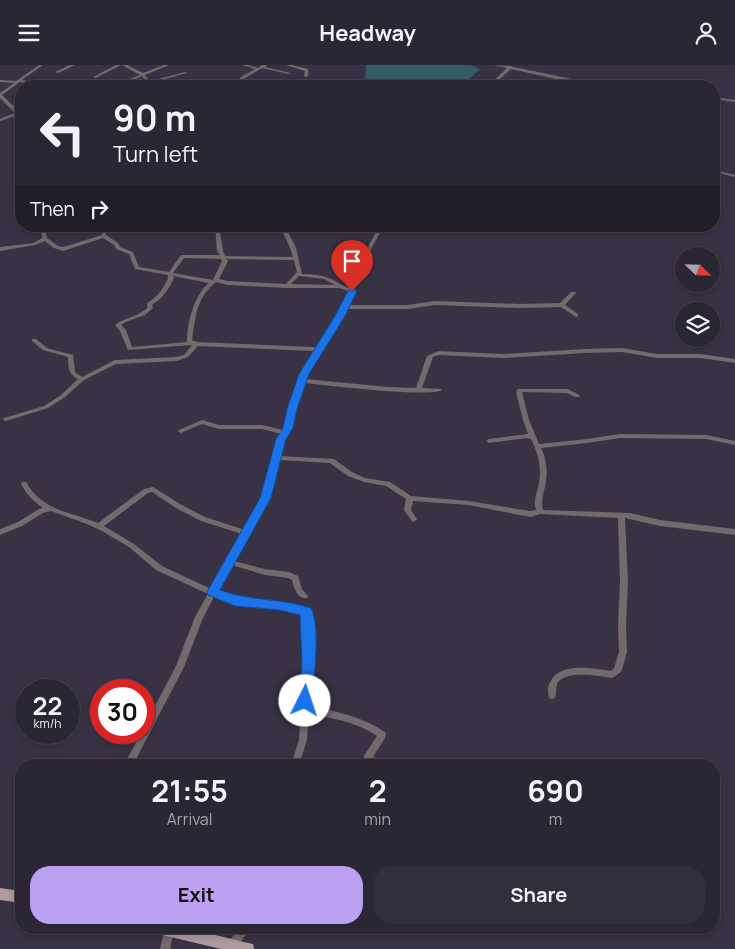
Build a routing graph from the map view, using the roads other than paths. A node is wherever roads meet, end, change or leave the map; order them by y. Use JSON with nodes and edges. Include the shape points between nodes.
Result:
{"nodes":[{"id":1,"x":41,"y":65,"type":"edge"},
{"id":2,"x":73,"y":65,"type":"edge"},
{"id":3,"x":119,"y":65,"type":"edge"},
{"id":4,"x":124,"y":65,"type":"edge"},
{"id":5,"x":167,"y":65,"type":"edge"},
{"id":6,"x":244,"y":65,"type":"edge"},
{"id":7,"x":288,"y":65,"type":"edge"},
{"id":8,"x":496,"y":65,"type":"edge"},
{"id":9,"x":512,"y":66,"type":"edge"},
{"id":10,"x":262,"y":67,"type":"edge"},
{"id":11,"x":56,"y":72,"type":"dead end"},
{"id":12,"x":185,"y":73,"type":"dead end"},
{"id":13,"x":289,"y":73,"type":"dead end"},
{"id":14,"x":143,"y":75,"type":"junction"},
{"id":15,"x":306,"y":75,"type":"dead end"},
{"id":16,"x":94,"y":77,"type":"dead end"},
{"id":17,"x":19,"y":80,"type":"edge"},
{"id":18,"x":130,"y":80,"type":"edge"},
{"id":19,"x":242,"y":80,"type":"edge"},
{"id":20,"x":497,"y":80,"type":"edge"},
{"id":21,"x":573,"y":80,"type":"edge"},
{"id":22,"x":0,"y":81,"type":"edge"},
{"id":23,"x":15,"y":81,"type":"edge"},
{"id":24,"x":15,"y":83,"type":"edge"},
{"id":25,"x":0,"y":95,"type":"edge"},
{"id":26,"x":720,"y":99,"type":"edge"},
{"id":27,"x":735,"y":101,"type":"edge"},
{"id":28,"x":15,"y":111,"type":"edge"},
{"id":29,"x":15,"y":115,"type":"edge"},
{"id":30,"x":0,"y":119,"type":"edge"},
{"id":31,"x":720,"y":172,"type":"edge"},
{"id":32,"x":735,"y":176,"type":"edge"},
{"id":33,"x":44,"y":232,"type":"edge"},
{"id":34,"x":105,"y":232,"type":"edge"},
{"id":35,"x":218,"y":232,"type":"edge"},
{"id":36,"x":285,"y":232,"type":"edge"},
{"id":37,"x":379,"y":232,"type":"edge"},
{"id":38,"x":104,"y":236,"type":"junction"},
{"id":39,"x":45,"y":239,"type":"junction"},
{"id":40,"x":0,"y":249,"type":"edge"},
{"id":41,"x":222,"y":256,"type":"junction"},
{"id":42,"x":296,"y":259,"type":"junction"},
{"id":43,"x":299,"y":273,"type":"junction"},
{"id":44,"x":170,"y":274,"type":"junction"},
{"id":45,"x":215,"y":281,"type":"junction"},
{"id":46,"x":286,"y":286,"type":"junction"},
{"id":47,"x":338,"y":287,"type":"junction"},
{"id":48,"x":353,"y":290,"type":"junction"},
{"id":49,"x":574,"y":293,"type":"dead end"},
{"id":50,"x":562,"y":305,"type":"junction"},
{"id":51,"x":344,"y":307,"type":"junction"},
{"id":52,"x":576,"y":315,"type":"dead end"},
{"id":53,"x":34,"y":340,"type":"dead end"},
{"id":54,"x":194,"y":343,"type":"junction"},
{"id":55,"x":318,"y":352,"type":"junction"},
{"id":56,"x":735,"y":361,"type":"edge"},
{"id":57,"x":82,"y":379,"type":"junction"},
{"id":58,"x":302,"y":381,"type":"junction"},
{"id":59,"x":439,"y":390,"type":"dead end"},
{"id":60,"x":418,"y":391,"type":"junction"},
{"id":61,"x":576,"y":396,"type":"dead end"},
{"id":62,"x":6,"y":419,"type":"dead end"},
{"id":63,"x":181,"y":431,"type":"dead end"},
{"id":64,"x":285,"y":433,"type":"junction"},
{"id":65,"x":533,"y":438,"type":"junction"},
{"id":66,"x":489,"y":441,"type":"dead end"},
{"id":67,"x":735,"y":443,"type":"edge"},
{"id":68,"x":538,"y":446,"type":"junction"},
{"id":69,"x":276,"y":458,"type":"junction"},
{"id":70,"x":24,"y":485,"type":"dead end"},
{"id":71,"x":410,"y":498,"type":"junction"},
{"id":72,"x":50,"y":509,"type":"junction"},
{"id":73,"x":540,"y":512,"type":"junction"},
{"id":74,"x":620,"y":516,"type":"junction"},
{"id":75,"x":414,"y":519,"type":"dead end"},
{"id":76,"x":99,"y":526,"type":"junction"},
{"id":77,"x":0,"y":532,"type":"edge"},
{"id":78,"x":735,"y":532,"type":"edge"},
{"id":79,"x":246,"y":533,"type":"junction"},
{"id":80,"x":230,"y":562,"type":"junction"},
{"id":81,"x":213,"y":592,"type":"junction"},
{"id":82,"x":304,"y":596,"type":"dead end"},
{"id":83,"x":552,"y":695,"type":"dead end"},
{"id":84,"x":304,"y":709,"type":"junction"},
{"id":85,"x":131,"y":759,"type":"edge"},
{"id":86,"x":297,"y":759,"type":"edge"},
{"id":87,"x":369,"y":759,"type":"edge"},
{"id":88,"x":0,"y":894,"type":"edge"},
{"id":89,"x":15,"y":896,"type":"edge"},
{"id":90,"x":168,"y":934,"type":"edge"},
{"id":91,"x":199,"y":934,"type":"edge"},
{"id":92,"x":241,"y":934,"type":"edge"},
{"id":93,"x":232,"y":945,"type":"junction"},
{"id":94,"x":164,"y":949,"type":"edge"},
{"id":95,"x":248,"y":949,"type":"edge"}],
"edges":[{"from":1,"to":17,"type":"street"},
{"from":2,"to":11,"type":"street"},
{"from":3,"to":16,"type":"street"},
{"from":4,"to":14,"type":"street"},
{"from":5,"to":14,"type":"street"},
{"from":6,"to":10,"type":"street"},
{"from":7,"to":15,"type":"street","via":[[307,70]]},
{"from":8,"to":9,"type":"street"},
{"from":9,"to":20,"type":"street"},
{"from":9,"to":21,"type":"street"},
{"from":10,"to":13,"type":"street"},
{"from":10,"to":19,"type":"street"},
{"from":12,"to":14,"type":"street","via":[[153,80],[147,80]]},
{"from":14,"to":18,"type":"street"},
{"from":22,"to":23,"type":"street"},
{"from":24,"to":25,"type":"street"},
{"from":25,"to":28,"type":"street"},
{"from":26,"to":27,"type":"street"},
{"from":29,"to":30,"type":"street"},
{"from":31,"to":32,"type":"street"},
{"from":33,"to":39,"type":"street"},
{"from":34,"to":38,"type":"street"},
{"from":35,"to":41,"type":"street"},
{"from":36,"to":42,"type":"street"},
{"from":37,"to":48,"type":"street"},
{"from":38,"to":39,"type":"street","via":[[63,249]]},
{"from":38,"to":44,"type":"street","via":[[118,248],[131,253],[137,268]]},
{"from":39,"to":40,"type":"street","via":[[35,244]]},
{"from":41,"to":42,"type":"street"},
{"from":41,"to":44,"type":"street","via":[[183,256]]},
{"from":41,"to":45,"type":"street","via":[[225,261]]},
{"from":42,"to":43,"type":"street"},
{"from":43,"to":46,"type":"street"},
{"from":43,"to":47,"type":"street","via":[[331,280]]},
{"from":44,"to":45,"type":"street"},
{"from":44,"to":54,"type":"street","via":[[168,285],[159,299],[149,304],[147,313],[118,325],[130,349]]},
{"from":45,"to":46,"type":"street"},
{"from":45,"to":54,"type":"street","via":[[206,288],[195,307],[188,336]]},
{"from":46,"to":47,"type":"street"},
{"from":47,"to":48,"type":"street"},
{"from":48,"to":51,"type":"street"},
{"from":49,"to":50,"type":"street"},
{"from":50,"to":51,"type":"street","via":[[436,303],[408,307]]},
{"from":50,"to":52,"type":"street"},
{"from":51,"to":55,"type":"street"},
{"from":53,"to":57,"type":"street","via":[[45,349],[71,356],[71,373]]},
{"from":54,"to":55,"type":"street","via":[[314,349]]},
{"from":54,"to":57,"type":"street","via":[[183,358],[119,361]]},
{"from":55,"to":58,"type":"street"},
{"from":56,"to":60,"type":"street","via":[[622,351],[503,356],[438,353],[430,356]]},
{"from":57,"to":62,"type":"street","via":[[46,407]]},
{"from":58,"to":60,"type":"street"},
{"from":58,"to":64,"type":"street"},
{"from":59,"to":60,"type":"street"},
{"from":61,"to":65,"type":"street","via":[[562,391],[520,390]]},
{"from":63,"to":64,"type":"street","via":[[202,422],[219,427],[262,427]]},
{"from":64,"to":69,"type":"street"},
{"from":65,"to":66,"type":"street"},
{"from":65,"to":68,"type":"street"},
{"from":67,"to":68,"type":"street","via":[[706,437],[620,435]]},
{"from":68,"to":73,"type":"street","via":[[543,456],[543,482],[537,497]]},
{"from":69,"to":71,"type":"street","via":[[332,461],[350,474],[388,484]]},
{"from":69,"to":79,"type":"street","via":[[266,498]]},
{"from":70,"to":72,"type":"street","via":[[27,493]]},
{"from":71,"to":73,"type":"street","via":[[469,503],[530,514]]},
{"from":71,"to":75,"type":"street","via":[[407,510]]},
{"from":72,"to":76,"type":"street"},
{"from":72,"to":77,"type":"street"},
{"from":73,"to":74,"type":"street"},
{"from":74,"to":78,"type":"street"},
{"from":74,"to":83,"type":"street","via":[[624,582],[623,652],[618,670],[612,675],[567,672],[554,679]]},
{"from":76,"to":79,"type":"street","via":[[153,489],[203,519]]},
{"from":76,"to":81,"type":"street","via":[[159,568]]},
{"from":79,"to":80,"type":"street"},
{"from":80,"to":81,"type":"street"},
{"from":80,"to":82,"type":"street","via":[[265,573],[289,575],[295,578]]},
{"from":81,"to":84,"type":"street","via":[[235,601],[279,605],[306,612],[309,630]]},
{"from":81,"to":85,"type":"street","via":[[192,631],[180,667]]},
{"from":84,"to":86,"type":"street","via":[[303,740]]},
{"from":84,"to":87,"type":"street","via":[[375,729],[383,736]]},
{"from":88,"to":89,"type":"main road"},
{"from":90,"to":94,"type":"street"},
{"from":91,"to":93,"type":"main road"},
{"from":92,"to":93,"type":"street"},
{"from":93,"to":95,"type":"main road"}]}
